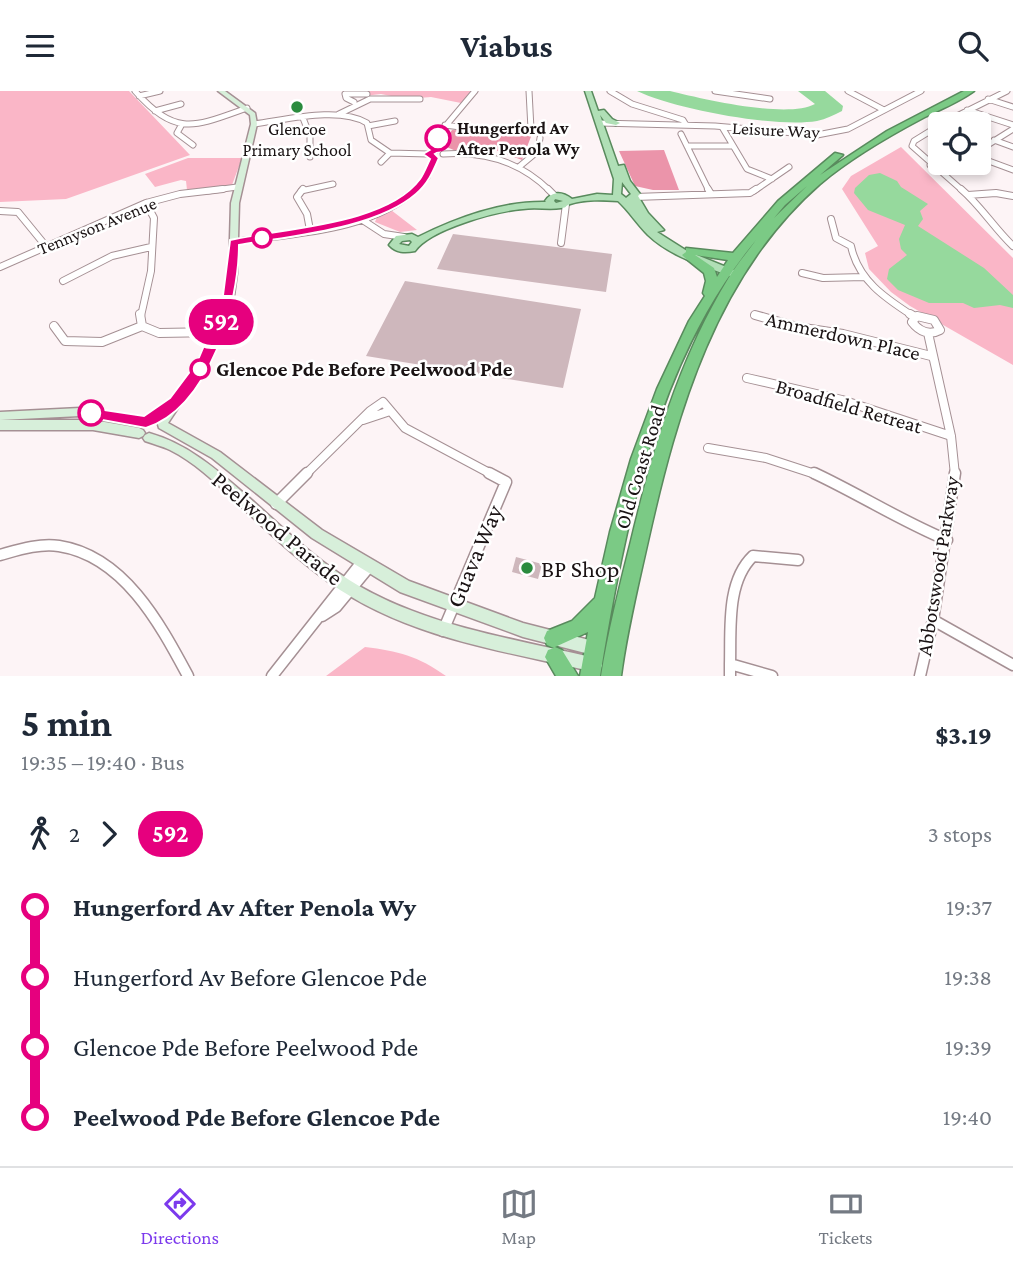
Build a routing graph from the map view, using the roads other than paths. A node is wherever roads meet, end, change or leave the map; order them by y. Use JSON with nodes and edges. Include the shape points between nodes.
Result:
{"nodes":[{"id":1,"x":160,"y":91,"type":"edge"},
{"id":2,"x":221,"y":91,"type":"edge"},
{"id":3,"x":475,"y":91,"type":"edge"},
{"id":4,"x":528,"y":91,"type":"edge"},
{"id":5,"x":590,"y":91,"type":"edge"},
{"id":6,"x":610,"y":91,"type":"edge"},
{"id":7,"x":715,"y":91,"type":"edge"},
{"id":8,"x":848,"y":91,"type":"edge"},
{"id":9,"x":921,"y":91,"type":"edge"},
{"id":10,"x":952,"y":91,"type":"edge"},
{"id":11,"x":970,"y":91,"type":"edge"},
{"id":12,"x":1007,"y":91,"type":"edge"},
{"id":13,"x":137,"y":93,"type":"edge"},
{"id":14,"x":370,"y":95,"type":"junction"},
{"id":15,"x":420,"y":99,"type":"dead end"},
{"id":16,"x":770,"y":99,"type":"dead end"},
{"id":17,"x":988,"y":99,"type":"junction"},
{"id":18,"x":354,"y":102,"type":"junction"},
{"id":19,"x":181,"y":104,"type":"dead end"},
{"id":20,"x":1013,"y":107,"type":"edge"},
{"id":21,"x":247,"y":108,"type":"junction"},
{"id":22,"x":884,"y":110,"type":"junction"},
{"id":23,"x":967,"y":110,"type":"junction"},
{"id":24,"x":155,"y":111,"type":"junction"},
{"id":25,"x":601,"y":112,"type":"junction"},
{"id":26,"x":964,"y":112,"type":"edge"},
{"id":27,"x":339,"y":114,"type":"junction"},
{"id":28,"x":303,"y":118,"type":"junction"},
{"id":29,"x":395,"y":121,"type":"dead end"},
{"id":30,"x":182,"y":124,"type":"junction"},
{"id":31,"x":254,"y":124,"type":"junction"},
{"id":32,"x":603,"y":124,"type":"junction"},
{"id":33,"x":619,"y":124,"type":"junction"},
{"id":34,"x":445,"y":125,"type":"junction"},
{"id":35,"x":686,"y":125,"type":"junction"},
{"id":36,"x":368,"y":126,"type":"junction"},
{"id":37,"x":722,"y":127,"type":"junction"},
{"id":38,"x":1013,"y":127,"type":"edge"},
{"id":39,"x":681,"y":134,"type":"dead end"},
{"id":40,"x":928,"y":134,"type":"edge"},
{"id":41,"x":540,"y":138,"type":"dead end"},
{"id":42,"x":994,"y":140,"type":"junction"},
{"id":43,"x":991,"y":142,"type":"edge"},
{"id":44,"x":193,"y":145,"type":"dead end"},
{"id":45,"x":687,"y":146,"type":"junction"},
{"id":46,"x":733,"y":146,"type":"junction"},
{"id":47,"x":1013,"y":147,"type":"edge"},
{"id":48,"x":390,"y":153,"type":"junction"},
{"id":49,"x":433,"y":154,"type":"junction"},
{"id":50,"x":310,"y":157,"type":"dead end"},
{"id":51,"x":381,"y":162,"type":"dead end"},
{"id":52,"x":991,"y":162,"type":"edge"},
{"id":53,"x":928,"y":163,"type":"edge"},
{"id":54,"x":520,"y":166,"type":"junction"},
{"id":55,"x":789,"y":167,"type":"dead end"},
{"id":56,"x":1013,"y":170,"type":"edge"},
{"id":57,"x":943,"y":175,"type":"edge"},
{"id":58,"x":772,"y":179,"type":"junction"},
{"id":59,"x":333,"y":184,"type":"dead end"},
{"id":60,"x":237,"y":187,"type":"junction"},
{"id":61,"x":635,"y":194,"type":"junction"},
{"id":62,"x":711,"y":194,"type":"junction"},
{"id":63,"x":619,"y":195,"type":"junction"},
{"id":64,"x":968,"y":195,"type":"junction"},
{"id":65,"x":1013,"y":196,"type":"edge"},
{"id":66,"x":553,"y":201,"type":"junction"},
{"id":67,"x":567,"y":201,"type":"junction"},
{"id":68,"x":146,"y":203,"type":"junction"},
{"id":69,"x":0,"y":211,"type":"edge"},
{"id":70,"x":360,"y":219,"type":"junction"},
{"id":71,"x":831,"y":219,"type":"dead end"},
{"id":72,"x":310,"y":230,"type":"junction"},
{"id":73,"x":998,"y":232,"type":"junction"},
{"id":74,"x":1013,"y":233,"type":"edge"},
{"id":75,"x":384,"y":234,"type":"junction"},
{"id":76,"x":407,"y":239,"type":"junction"},
{"id":77,"x":234,"y":242,"type":"junction"},
{"id":78,"x":44,"y":245,"type":"junction"},
{"id":79,"x":1013,"y":246,"type":"edge"},
{"id":80,"x":151,"y":247,"type":"junction"},
{"id":81,"x":689,"y":253,"type":"junction"},
{"id":82,"x":0,"y":267,"type":"edge"},
{"id":83,"x":733,"y":268,"type":"junction"},
{"id":84,"x":802,"y":273,"type":"dead end"},
{"id":85,"x":864,"y":277,"type":"junction"},
{"id":86,"x":64,"y":281,"type":"dead end"},
{"id":87,"x":708,"y":298,"type":"junction"},
{"id":88,"x":755,"y":315,"type":"dead end"},
{"id":89,"x":915,"y":317,"type":"junction"},
{"id":90,"x":54,"y":326,"type":"dead end"},
{"id":91,"x":142,"y":326,"type":"junction"},
{"id":92,"x":217,"y":332,"type":"junction"},
{"id":93,"x":928,"y":333,"type":"junction"},
{"id":94,"x":931,"y":356,"type":"junction"},
{"id":95,"x":747,"y":378,"type":"dead end"},
{"id":96,"x":390,"y":411,"type":"junction"},
{"id":97,"x":0,"y":416,"type":"edge"},
{"id":98,"x":360,"y":421,"type":"junction"},
{"id":99,"x":156,"y":423,"type":"junction"},
{"id":100,"x":0,"y":425,"type":"edge"},
{"id":101,"x":144,"y":435,"type":"junction"},
{"id":102,"x":951,"y":436,"type":"junction"},
{"id":103,"x":708,"y":448,"type":"dead end"},
{"id":104,"x":244,"y":477,"type":"junction"},
{"id":105,"x":247,"y":504,"type":"junction"},
{"id":106,"x":276,"y":504,"type":"junction"},
{"id":107,"x":947,"y":540,"type":"junction"},
{"id":108,"x":0,"y":555,"type":"edge"},
{"id":109,"x":798,"y":560,"type":"dead end"},
{"id":110,"x":365,"y":565,"type":"junction"},
{"id":111,"x":347,"y":587,"type":"junction"},
{"id":112,"x":604,"y":600,"type":"junction"},
{"id":113,"x":453,"y":607,"type":"junction"},
{"id":114,"x":933,"y":620,"type":"junction"},
{"id":115,"x":443,"y":631,"type":"junction"},
{"id":116,"x":555,"y":648,"type":"junction"},
{"id":117,"x":602,"y":665,"type":"edge"},
{"id":118,"x":1013,"y":665,"type":"edge"},
{"id":119,"x":730,"y":670,"type":"edge"},
{"id":120,"x":188,"y":676,"type":"edge"},
{"id":121,"x":272,"y":676,"type":"edge"},
{"id":122,"x":568,"y":676,"type":"edge"},
{"id":123,"x":772,"y":676,"type":"edge"},
{"id":124,"x":920,"y":676,"type":"edge"}],
"edges":[{"from":1,"to":13,"type":"street"},
{"from":2,"to":21,"type":"street"},
{"from":3,"to":34,"type":"street"},
{"from":4,"to":34,"type":"street","via":[[531,129],[498,132]]},
{"from":5,"to":25,"type":"main road"},
{"from":5,"to":32,"type":"main road"},
{"from":6,"to":35,"type":"street"},
{"from":7,"to":16,"type":"street"},
{"from":8,"to":22,"type":"street"},
{"from":9,"to":22,"type":"street","name":"Leisure Way"},
{"from":10,"to":83,"type":"highway","via":[[817,170],[769,215]]},
{"from":11,"to":83,"type":"highway","via":[[864,147],[817,183]]},
{"from":12,"to":17,"type":"street"},
{"from":13,"to":24,"type":"street"},
{"from":14,"to":15,"type":"street"},
{"from":14,"to":18,"type":"street"},
{"from":14,"to":18,"type":"street","via":[[345,94]]},
{"from":17,"to":20,"type":"street"},
{"from":17,"to":23,"type":"street"},
{"from":18,"to":27,"type":"street"},
{"from":19,"to":24,"type":"street"},
{"from":21,"to":30,"type":"street"},
{"from":21,"to":31,"type":"street"},
{"from":22,"to":37,"type":"street","name":"Leisure Way","via":[[844,130],[817,135]]},
{"from":23,"to":26,"type":"street"},
{"from":23,"to":38,"type":"street"},
{"from":24,"to":30,"type":"street","via":[[163,119]]},
{"from":25,"to":32,"type":"main road"},
{"from":25,"to":33,"type":"main road"},
{"from":27,"to":28,"type":"street"},
{"from":27,"to":36,"type":"street","via":[[359,118]]},
{"from":28,"to":31,"type":"street"},
{"from":28,"to":50,"type":"street","via":[[310,136]]},
{"from":29,"to":36,"type":"street"},
{"from":30,"to":44,"type":"street","via":[[177,133]]},
{"from":31,"to":60,"type":"street"},
{"from":32,"to":33,"type":"street","name":"Leisure Way"},
{"from":32,"to":61,"type":"main road"},
{"from":32,"to":63,"type":"main road"},
{"from":33,"to":35,"type":"street","name":"Leisure Way"},
{"from":34,"to":49,"type":"street"},
{"from":35,"to":37,"type":"street","name":"Leisure Way"},
{"from":36,"to":48,"type":"street","via":[[371,140]]},
{"from":37,"to":46,"type":"street"},
{"from":38,"to":42,"type":"street"},
{"from":39,"to":45,"type":"street"},
{"from":40,"to":53,"type":"street","via":[[912,144]]},
{"from":41,"to":54,"type":"street","via":[[538,151]]},
{"from":42,"to":43,"type":"street"},
{"from":42,"to":47,"type":"street"},
{"from":45,"to":46,"type":"street"},
{"from":45,"to":62,"type":"street"},
{"from":46,"to":58,"type":"street","via":[[747,169]]},
{"from":48,"to":49,"type":"street"},
{"from":48,"to":51,"type":"street"},
{"from":49,"to":54,"type":"street","via":[[487,154]]},
{"from":49,"to":70,"type":"street","via":[[426,179],[412,193]]},
{"from":52,"to":56,"type":"street"},
{"from":54,"to":66,"type":"street"},
{"from":55,"to":58,"type":"street"},
{"from":57,"to":64,"type":"street"},
{"from":58,"to":62,"type":"street","via":[[750,193]]},
{"from":59,"to":72,"type":"street","via":[[302,189],[297,197]]},
{"from":60,"to":68,"type":"street","name":"Tennyson Avenue"},
{"from":60,"to":77,"type":"street"},
{"from":61,"to":62,"type":"street"},
{"from":61,"to":63,"type":"main road"},
{"from":61,"to":81,"type":"main road","via":[[657,228]]},
{"from":63,"to":67,"type":"main road"},
{"from":63,"to":81,"type":"main road","via":[[655,236]]},
{"from":64,"to":65,"type":"street"},
{"from":64,"to":73,"type":"street"},
{"from":66,"to":67,"type":"main road"},
{"from":66,"to":67,"type":"street","via":[[561,223],[558,242]]},
{"from":66,"to":76,"type":"main road","via":[[478,215]]},
{"from":68,"to":78,"type":"street","name":"Tennyson Avenue"},
{"from":68,"to":80,"type":"street","via":[[154,218]]},
{"from":69,"to":78,"type":"street","via":[[18,212]]},
{"from":70,"to":72,"type":"street"},
{"from":70,"to":75,"type":"street"},
{"from":71,"to":85,"type":"street","via":[[836,238],[852,246],[852,259]]},
{"from":72,"to":77,"type":"street"},
{"from":73,"to":74,"type":"street"},
{"from":73,"to":79,"type":"street"},
{"from":75,"to":76,"type":"street"},
{"from":75,"to":76,"type":"street"},
{"from":77,"to":92,"type":"street","via":[[231,289]]},
{"from":78,"to":82,"type":"street","name":"Tennyson Avenue"},
{"from":80,"to":86,"type":"street","via":[[112,257]]},
{"from":80,"to":91,"type":"street","via":[[148,291],[140,312]]},
{"from":81,"to":83,"type":"highway","via":[[713,256]]},
{"from":81,"to":87,"type":"highway","via":[[709,271]]},
{"from":83,"to":87,"type":"highway","name":"Old Coast Road"},
{"from":83,"to":117,"type":"highway","name":"Old Coast Road","via":[[684,388]]},
{"from":84,"to":85,"type":"street","via":[[822,278]]},
{"from":85,"to":89,"type":"street"},
{"from":87,"to":112,"type":"highway","name":"Old Coast Road","via":[[642,451]]},
{"from":88,"to":94,"type":"street","name":"Ammerdown Place"},
{"from":89,"to":93,"type":"street","via":[[913,324]]},
{"from":89,"to":93,"type":"street","name":"Abbotswood Parkway","via":[[939,324],[939,331]]},
{"from":90,"to":91,"type":"street","via":[[65,341],[102,342]]},
{"from":91,"to":92,"type":"street","via":[[159,333]]},
{"from":92,"to":99,"type":"street","via":[[203,363]]},
{"from":93,"to":94,"type":"street","name":"Abbotswood Parkway"},
{"from":94,"to":102,"type":"street","name":"Abbotswood Parkway"},
{"from":95,"to":102,"type":"street","name":"Broadfield Retreat","via":[[842,400]]},
{"from":96,"to":98,"type":"street"},
{"from":96,"to":98,"type":"street","via":[[383,402]]},
{"from":96,"to":113,"type":"street","name":"Guava Way","via":[[405,428],[506,482]]},
{"from":97,"to":99,"type":"street","name":"Peelwood Parade","via":[[79,412]]},
{"from":98,"to":106,"type":"street"},
{"from":99,"to":101,"type":"street"},
{"from":99,"to":101,"type":"street","via":[[160,431]]},
{"from":99,"to":104,"type":"street","name":"Peelwood Parade","via":[[216,455]]},
{"from":100,"to":101,"type":"street","name":"Peelwood Parade","via":[[93,425]]},
{"from":101,"to":105,"type":"street","name":"Peelwood Parade","via":[[164,441],[208,469]]},
{"from":102,"to":107,"type":"street","name":"Abbotswood Parkway","via":[[955,478]]},
{"from":103,"to":107,"type":"street","via":[[766,457],[809,471]]},
{"from":104,"to":105,"type":"street","via":[[240,483]]},
{"from":104,"to":106,"type":"street","name":"Peelwood Parade"},
{"from":105,"to":111,"type":"street","name":"Peelwood Parade"},
{"from":106,"to":110,"type":"street","name":"Peelwood Parade"},
{"from":107,"to":114,"type":"street","name":"Abbotswood Parkway"},
{"from":108,"to":120,"type":"street","via":[[57,546],[84,551],[102,562],[162,626]]},
{"from":109,"to":119,"type":"street","via":[[753,556],[747,560],[735,591]]},
{"from":110,"to":111,"type":"street"},
{"from":110,"to":113,"type":"street","name":"Peelwood Parade"},
{"from":111,"to":115,"type":"street","name":"Peelwood Parade"},
{"from":111,"to":121,"type":"street","via":[[336,607],[320,618]]},
{"from":112,"to":116,"type":"highway","via":[[590,619]]},
{"from":112,"to":117,"type":"highway","name":"Old Coast Road"},
{"from":113,"to":115,"type":"street","name":"Guava Way"},
{"from":113,"to":116,"type":"street","name":"Peelwood Parade"},
{"from":114,"to":118,"type":"street"},
{"from":114,"to":124,"type":"street","name":"Abbotswood Parkway"},
{"from":115,"to":116,"type":"street","name":"Peelwood Parade"},
{"from":116,"to":117,"type":"street","name":"Peelwood Parade"},
{"from":116,"to":122,"type":"highway"},
{"from":119,"to":123,"type":"street"}]}
